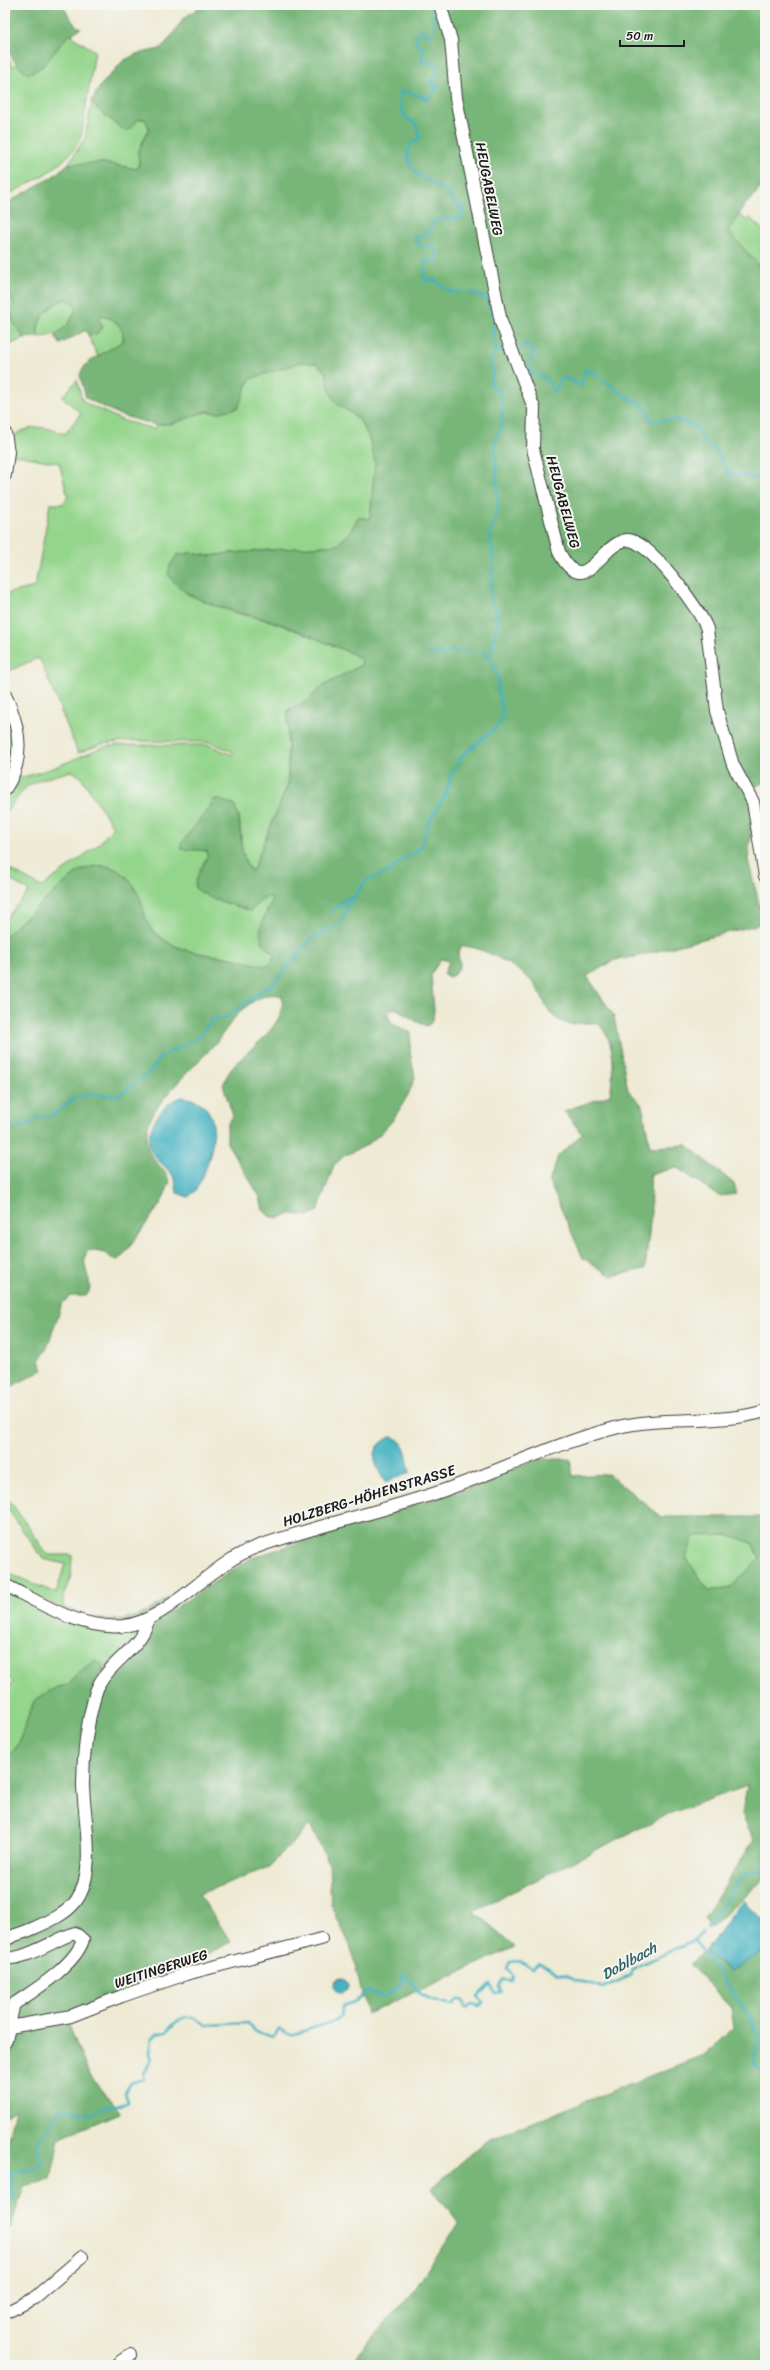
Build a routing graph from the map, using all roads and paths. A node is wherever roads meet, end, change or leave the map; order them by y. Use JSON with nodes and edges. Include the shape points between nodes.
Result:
{"nodes":[{"id":1,"x":440,"y":5,"type":"edge"},
{"id":2,"x":5,"y":433,"type":"edge"},
{"id":3,"x":5,"y":475,"type":"edge"},
{"id":4,"x":5,"y":695,"type":"edge"},
{"id":5,"x":5,"y":789,"type":"edge"},
{"id":6,"x":765,"y":876,"type":"edge"},
{"id":7,"x":765,"y":1411,"type":"edge"},
{"id":8,"x":5,"y":1585,"type":"edge"},
{"id":9,"x":148,"y":1620,"type":"junction"},
{"id":10,"x":321,"y":1939,"type":"dead end"},
{"id":11,"x":5,"y":1941,"type":"edge"},
{"id":12,"x":5,"y":1957,"type":"edge"},
{"id":13,"x":10,"y":2027,"type":"junction"},
{"id":14,"x":5,"y":2042,"type":"edge"},
{"id":15,"x":82,"y":2257,"type":"dead end"},
{"id":16,"x":5,"y":2313,"type":"edge"},
{"id":17,"x":130,"y":2356,"type":"dead end"},
{"id":18,"x":116,"y":2365,"type":"edge"}],
"edges":[{"from":1,"to":6,"type":"street","name":"HEUGABELWEG","via":[[451,40],[456,98],[501,322],[534,408],[533,449],[559,552],[566,567],[580,572],[590,569],[620,542],[636,542],[663,566],[704,623],[717,710],[733,765],[753,802]]},
{"from":2,"to":3,"type":"street","via":[[8,452]]},
{"from":4,"to":5,"type":"street","via":[[17,724],[19,740],[15,770]]},
{"from":7,"to":9,"type":"street","name":"HOLZBERG-HÖHENSTRASSE","via":[[721,1419],[656,1421],[584,1436],[428,1496],[263,1544],[225,1563]]},
{"from":8,"to":9,"type":"street","name":"HOLZBERG-HÖHENSTRASSE","via":[[90,1624],[114,1626]]},
{"from":9,"to":11,"type":"street","via":[[139,1640],[102,1678],[95,1694],[87,1734],[83,1784],[87,1839],[85,1880],[76,1901],[62,1914]]},
{"from":10,"to":13,"type":"street","name":"WEITINGERWEG","via":[[186,1974],[72,2016]]},
{"from":12,"to":13,"type":"street","via":[[8,1959],[28,1954],[75,1933],[83,1940],[80,1951],[39,1987],[14,2004]]},
{"from":13,"to":14,"type":"street"},
{"from":15,"to":16,"type":"street","via":[[33,2299]]},
{"from":17,"to":18,"type":"street"}]}
